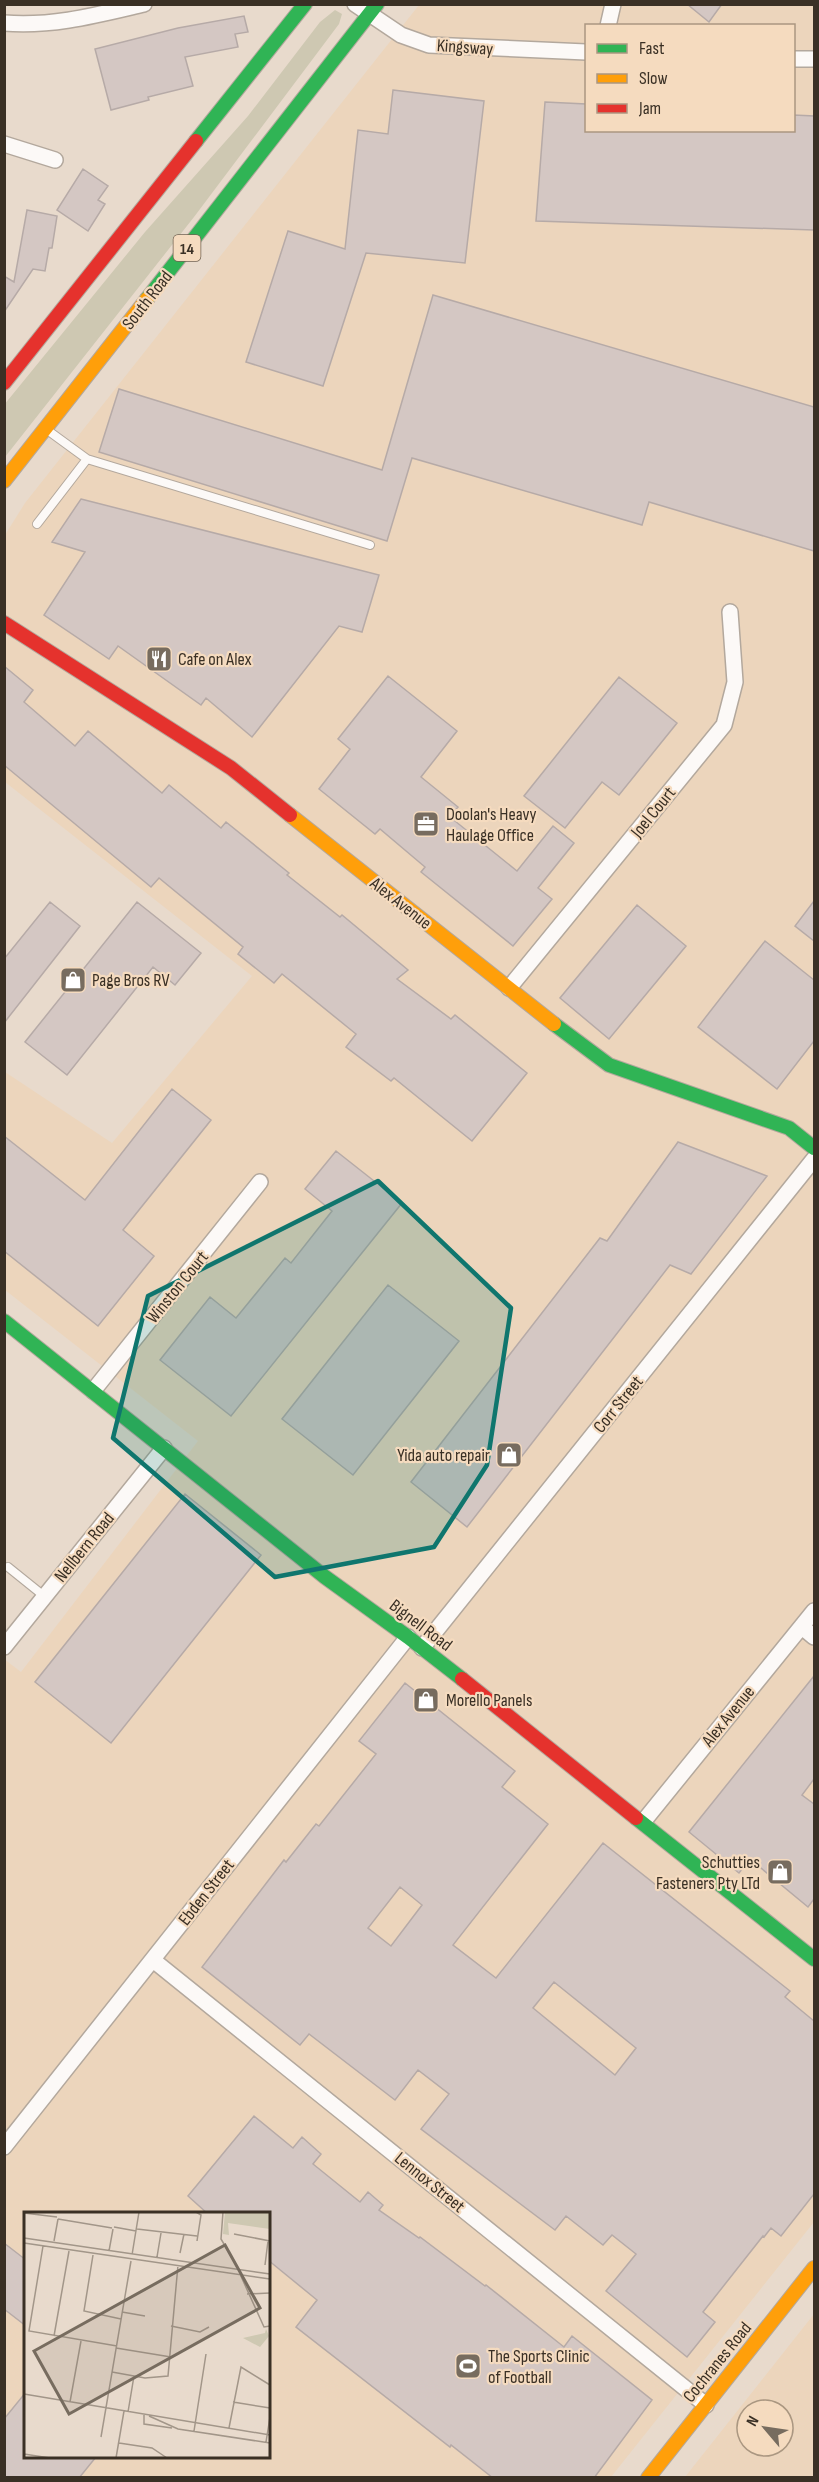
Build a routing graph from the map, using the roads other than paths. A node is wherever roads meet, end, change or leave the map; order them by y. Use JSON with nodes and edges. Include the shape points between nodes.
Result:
{"nodes":[{"id":1,"x":144,"y":4,"type":"edge"},
{"id":2,"x":355,"y":4,"type":"edge"},
{"id":3,"x":614,"y":4,"type":"edge"},
{"id":4,"x":301,"y":6,"type":"edge"},
{"id":5,"x":373,"y":10,"type":"edge"},
{"id":6,"x":4,"y":23,"type":"edge"},
{"id":7,"x":609,"y":24,"type":"edge"},
{"id":8,"x":585,"y":52,"type":"edge"},
{"id":9,"x":795,"y":59,"type":"edge"},
{"id":10,"x":814,"y":59,"type":"edge"},
{"id":11,"x":4,"y":144,"type":"edge"},
{"id":12,"x":55,"y":160,"type":"dead end"},
{"id":13,"x":4,"y":383,"type":"edge"},
{"id":14,"x":46,"y":429,"type":"junction"},
{"id":15,"x":87,"y":459,"type":"junction"},
{"id":16,"x":4,"y":481,"type":"edge"},
{"id":17,"x":37,"y":524,"type":"dead end"},
{"id":18,"x":370,"y":545,"type":"dead end"},
{"id":19,"x":730,"y":612,"type":"dead end"},
{"id":20,"x":4,"y":623,"type":"edge"},
{"id":21,"x":509,"y":988,"type":"junction"},
{"id":22,"x":814,"y":1148,"type":"edge"},
{"id":23,"x":814,"y":1159,"type":"edge"},
{"id":24,"x":260,"y":1182,"type":"dead end"},
{"id":25,"x":4,"y":1321,"type":"edge"},
{"id":26,"x":93,"y":1391,"type":"junction"},
{"id":27,"x":164,"y":1448,"type":"junction"},
{"id":28,"x":8,"y":1567,"type":"dead end"},
{"id":29,"x":45,"y":1596,"type":"junction"},
{"id":30,"x":814,"y":1611,"type":"edge"},
{"id":31,"x":802,"y":1627,"type":"junction"},
{"id":32,"x":408,"y":1637,"type":"junction"},
{"id":33,"x":814,"y":1637,"type":"edge"},
{"id":34,"x":4,"y":1647,"type":"edge"},
{"id":35,"x":422,"y":1648,"type":"junction"},
{"id":36,"x":642,"y":1822,"type":"junction"},
{"id":37,"x":814,"y":1959,"type":"edge"},
{"id":38,"x":153,"y":1960,"type":"junction"},
{"id":39,"x":4,"y":2147,"type":"edge"},
{"id":40,"x":814,"y":2268,"type":"edge"},
{"id":41,"x":706,"y":2404,"type":"junction"},
{"id":42,"x":648,"y":2478,"type":"edge"}],
"edges":[{"from":1,"to":6,"type":"street","via":[[61,22]]},
{"from":2,"to":5,"type":"street","name":"Kingsway"},
{"from":3,"to":7,"type":"street"},
{"from":4,"to":13,"type":"main road"},
{"from":5,"to":8,"type":"street","name":"Kingsway","via":[[401,35],[429,45]]},
{"from":5,"to":14,"type":"main road","name":"South Road","number":"14"},
{"from":9,"to":10,"type":"street"},
{"from":11,"to":12,"type":"street"},
{"from":14,"to":15,"type":"lane"},
{"from":14,"to":16,"type":"main road","name":"South Road","number":"14"},
{"from":15,"to":17,"type":"lane"},
{"from":15,"to":18,"type":"lane"},
{"from":19,"to":21,"type":"street","name":"Joel Court","via":[[735,682],[724,724]]},
{"from":20,"to":21,"type":"main road","name":"Alex Avenue","via":[[231,768]]},
{"from":21,"to":22,"type":"main road","name":"Alex Avenue","via":[[609,1065],[789,1128]]},
{"from":23,"to":35,"type":"street","name":"Corr Street"},
{"from":24,"to":26,"type":"street","name":"Winston Court"},
{"from":25,"to":26,"type":"main road","name":"Bignell Road"},
{"from":26,"to":27,"type":"main road","name":"Bignell Road"},
{"from":27,"to":29,"type":"street","name":"Nellbern Road"},
{"from":27,"to":32,"type":"main road","name":"Bignell Road"},
{"from":28,"to":29,"type":"lane"},
{"from":29,"to":34,"type":"street","name":"Nellbern Road"},
{"from":30,"to":31,"type":"street","name":"Alex Avenue"},
{"from":31,"to":33,"type":"street"},
{"from":31,"to":36,"type":"street","name":"Alex Avenue"},
{"from":32,"to":35,"type":"main road","name":"Bignell Road"},
{"from":32,"to":38,"type":"street","name":"Ebden Street"},
{"from":35,"to":36,"type":"main road","name":"Bignell Road"},
{"from":36,"to":37,"type":"main road","name":"Bignell Road"},
{"from":38,"to":39,"type":"street","name":"Ebden Street"},
{"from":38,"to":41,"type":"street","name":"Lennox Street"},
{"from":40,"to":41,"type":"main road","name":"Cochranes Road"},
{"from":41,"to":42,"type":"main road","name":"Cochranes Road"}]}
